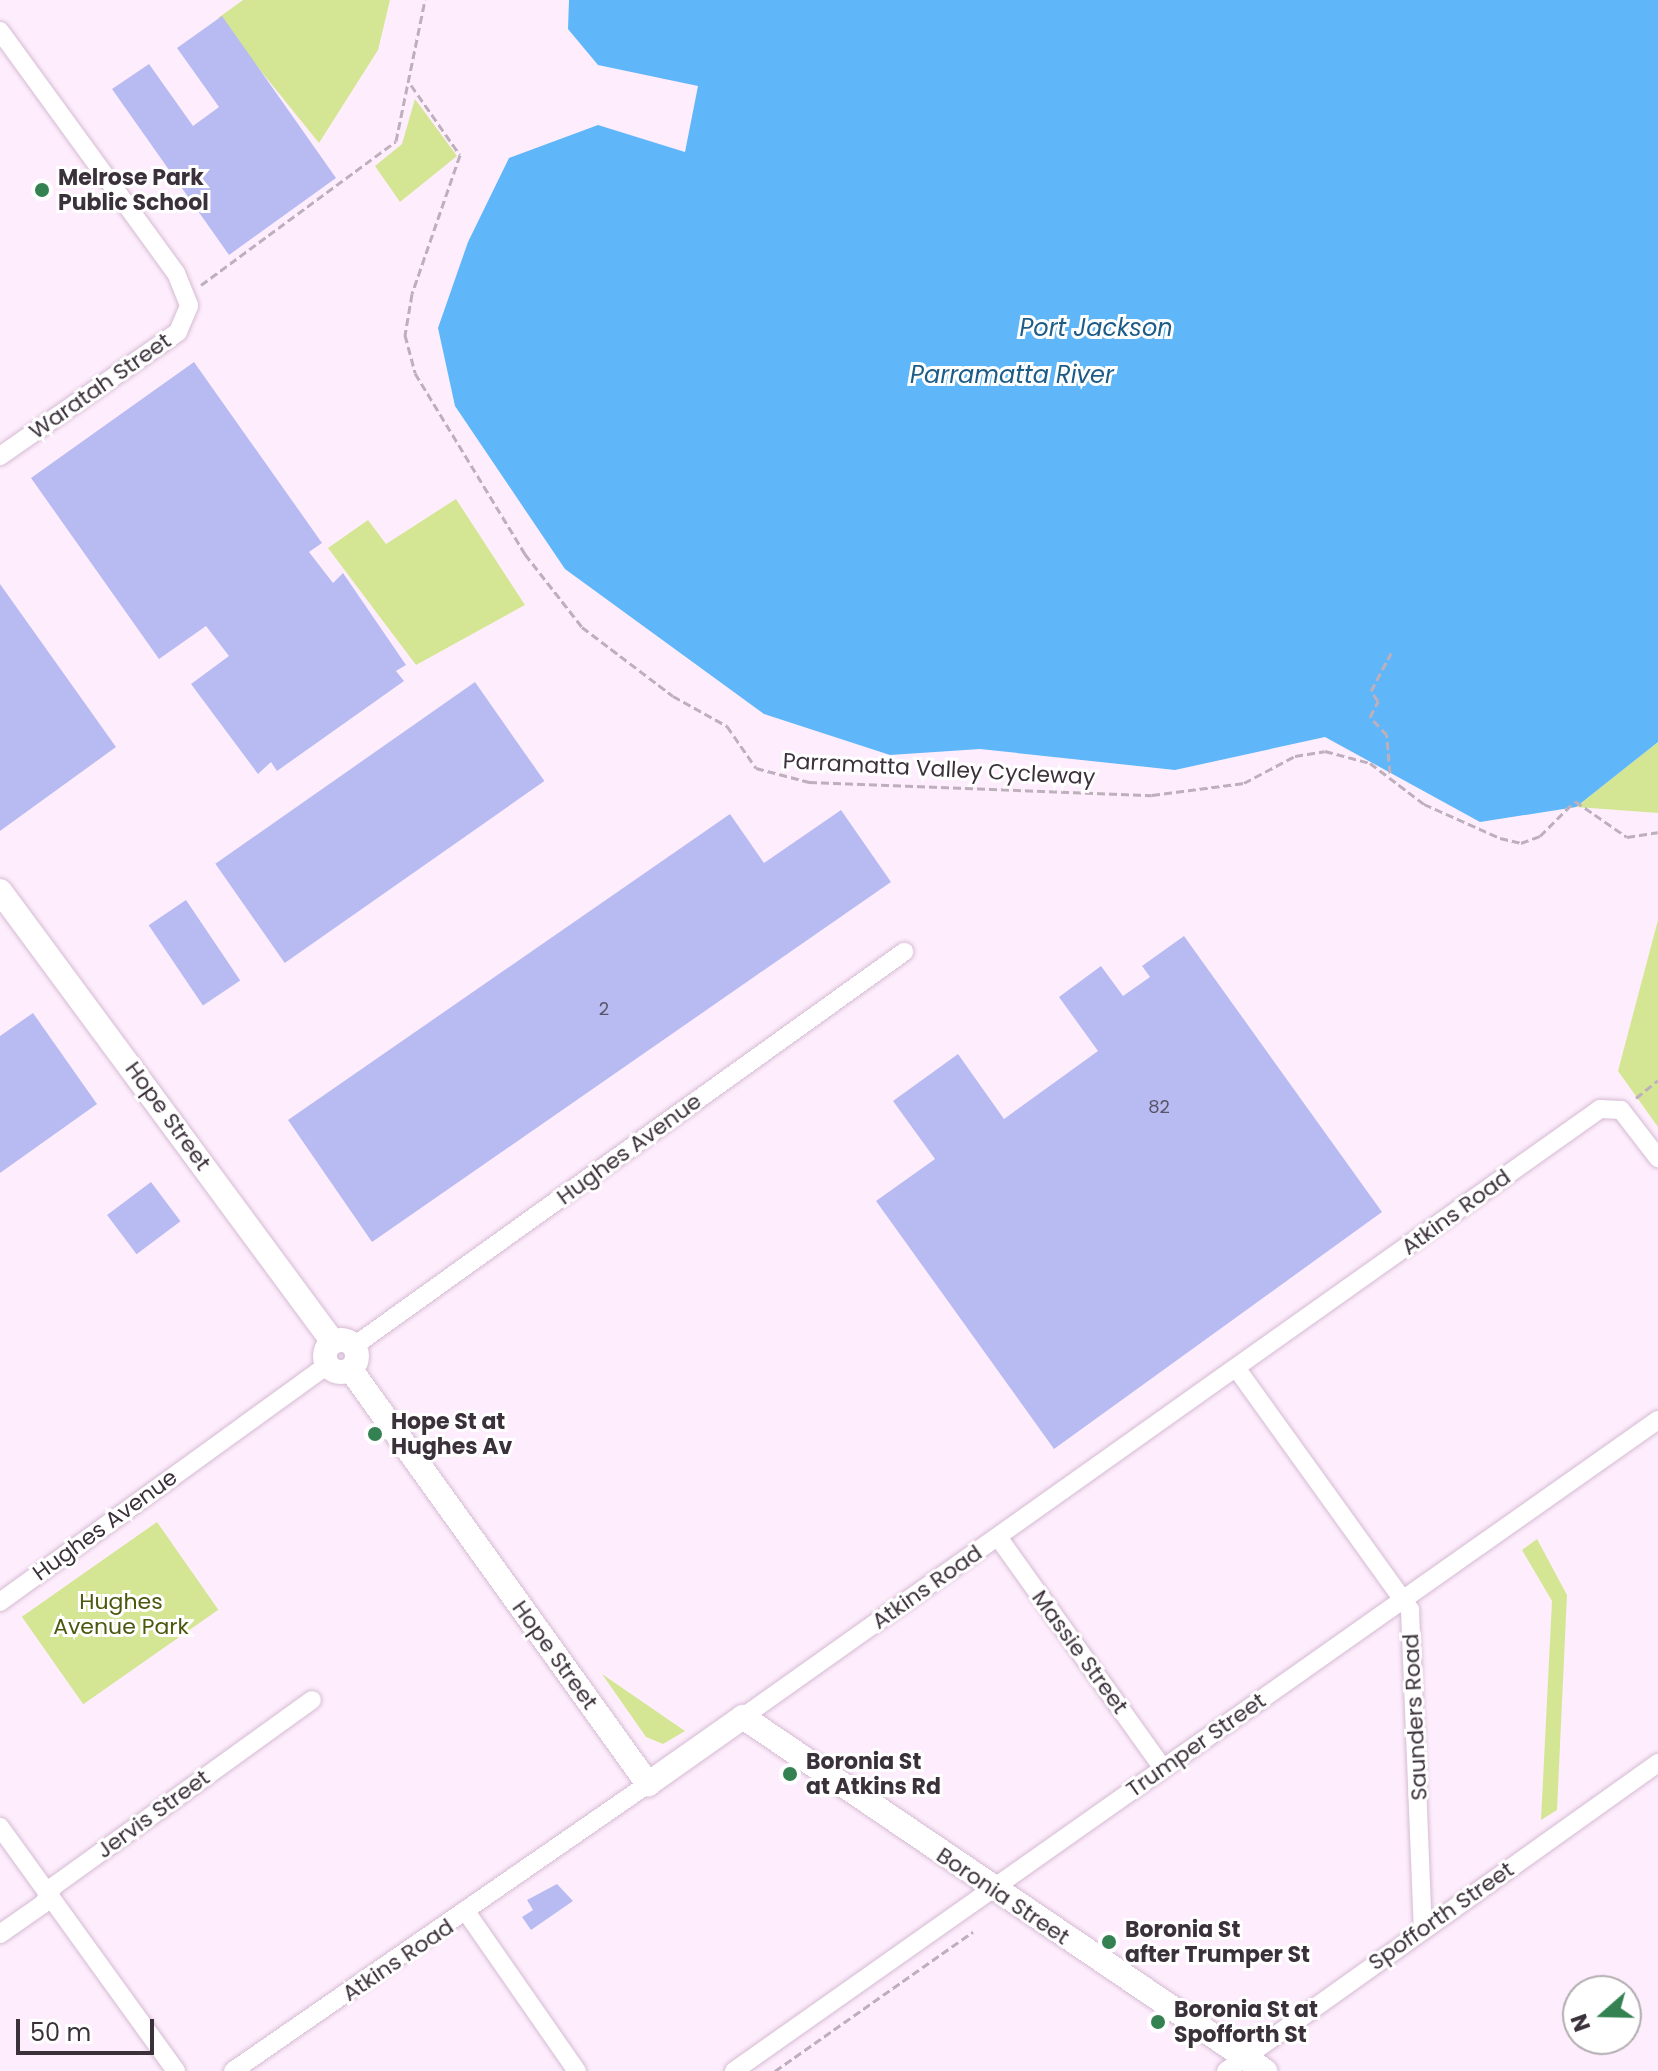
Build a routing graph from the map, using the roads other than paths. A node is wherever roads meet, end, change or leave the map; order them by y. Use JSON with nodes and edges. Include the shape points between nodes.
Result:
{"nodes":[{"id":1,"x":0,"y":31,"type":"edge"},
{"id":2,"x":0,"y":456,"type":"edge"},
{"id":3,"x":0,"y":891,"type":"edge"},
{"id":4,"x":904,"y":952,"type":"dead end"},
{"id":5,"x":1658,"y":1158,"type":"edge"},
{"id":6,"x":341,"y":1356,"type":"junction"},
{"id":7,"x":1237,"y":1369,"type":"junction"},
{"id":8,"x":1658,"y":1420,"type":"edge"},
{"id":9,"x":998,"y":1537,"type":"junction"},
{"id":10,"x":1405,"y":1598,"type":"junction"},
{"id":11,"x":0,"y":1602,"type":"edge"},
{"id":12,"x":312,"y":1700,"type":"dead end"},
{"id":13,"x":743,"y":1717,"type":"junction"},
{"id":14,"x":1658,"y":1763,"type":"edge"},
{"id":15,"x":1163,"y":1768,"type":"junction"},
{"id":16,"x":648,"y":1784,"type":"junction"},
{"id":17,"x":0,"y":1827,"type":"edge"},
{"id":18,"x":991,"y":1889,"type":"junction"},
{"id":19,"x":49,"y":1894,"type":"junction"},
{"id":20,"x":467,"y":1913,"type":"junction"},
{"id":21,"x":1423,"y":1928,"type":"junction"},
{"id":22,"x":0,"y":1934,"type":"edge"},
{"id":23,"x":1246,"y":2066,"type":"edge"},
{"id":24,"x":176,"y":2071,"type":"edge"},
{"id":25,"x":233,"y":2071,"type":"edge"},
{"id":26,"x":577,"y":2071,"type":"edge"},
{"id":27,"x":734,"y":2071,"type":"edge"}],
"edges":[{"from":1,"to":2,"type":"street","name":"Waratah Street","via":[[189,300],[178,332]]},
{"from":3,"to":6,"type":"street","name":"Hope Street"},
{"from":4,"to":6,"type":"street","name":"Hughes Avenue"},
{"from":5,"to":7,"type":"street","name":"Atkins Road","via":[[1621,1110],[1600,1109]]},
{"from":6,"to":11,"type":"street","name":"Hughes Avenue"},
{"from":6,"to":16,"type":"street","name":"Hope Street"},
{"from":7,"to":9,"type":"street","name":"Atkins Road"},
{"from":7,"to":10,"type":"street","name":"Saunders Road"},
{"from":8,"to":10,"type":"street","name":"Trumper Street"},
{"from":9,"to":13,"type":"street","name":"Atkins Road"},
{"from":9,"to":15,"type":"street","name":"Massie Street"},
{"from":10,"to":15,"type":"street","name":"Trumper Street"},
{"from":10,"to":21,"type":"street","name":"Saunders Road","via":[[1414,1644]]},
{"from":12,"to":19,"type":"street","name":"Jervis Street"},
{"from":13,"to":16,"type":"street","name":"Atkins Road"},
{"from":13,"to":18,"type":"street","name":"Boronia Street"},
{"from":14,"to":21,"type":"street","name":"Spofforth Street"},
{"from":15,"to":18,"type":"street","name":"Trumper Street"},
{"from":16,"to":20,"type":"street","name":"Atkins Road"},
{"from":17,"to":19,"type":"street"},
{"from":18,"to":23,"type":"street","name":"Boronia Street"},
{"from":18,"to":27,"type":"street","name":"Trumper Street"},
{"from":19,"to":22,"type":"street","name":"Jervis Street"},
{"from":19,"to":24,"type":"street"},
{"from":20,"to":25,"type":"street","name":"Atkins Road"},
{"from":20,"to":26,"type":"street"},
{"from":21,"to":23,"type":"street","name":"Spofforth Street"}]}
